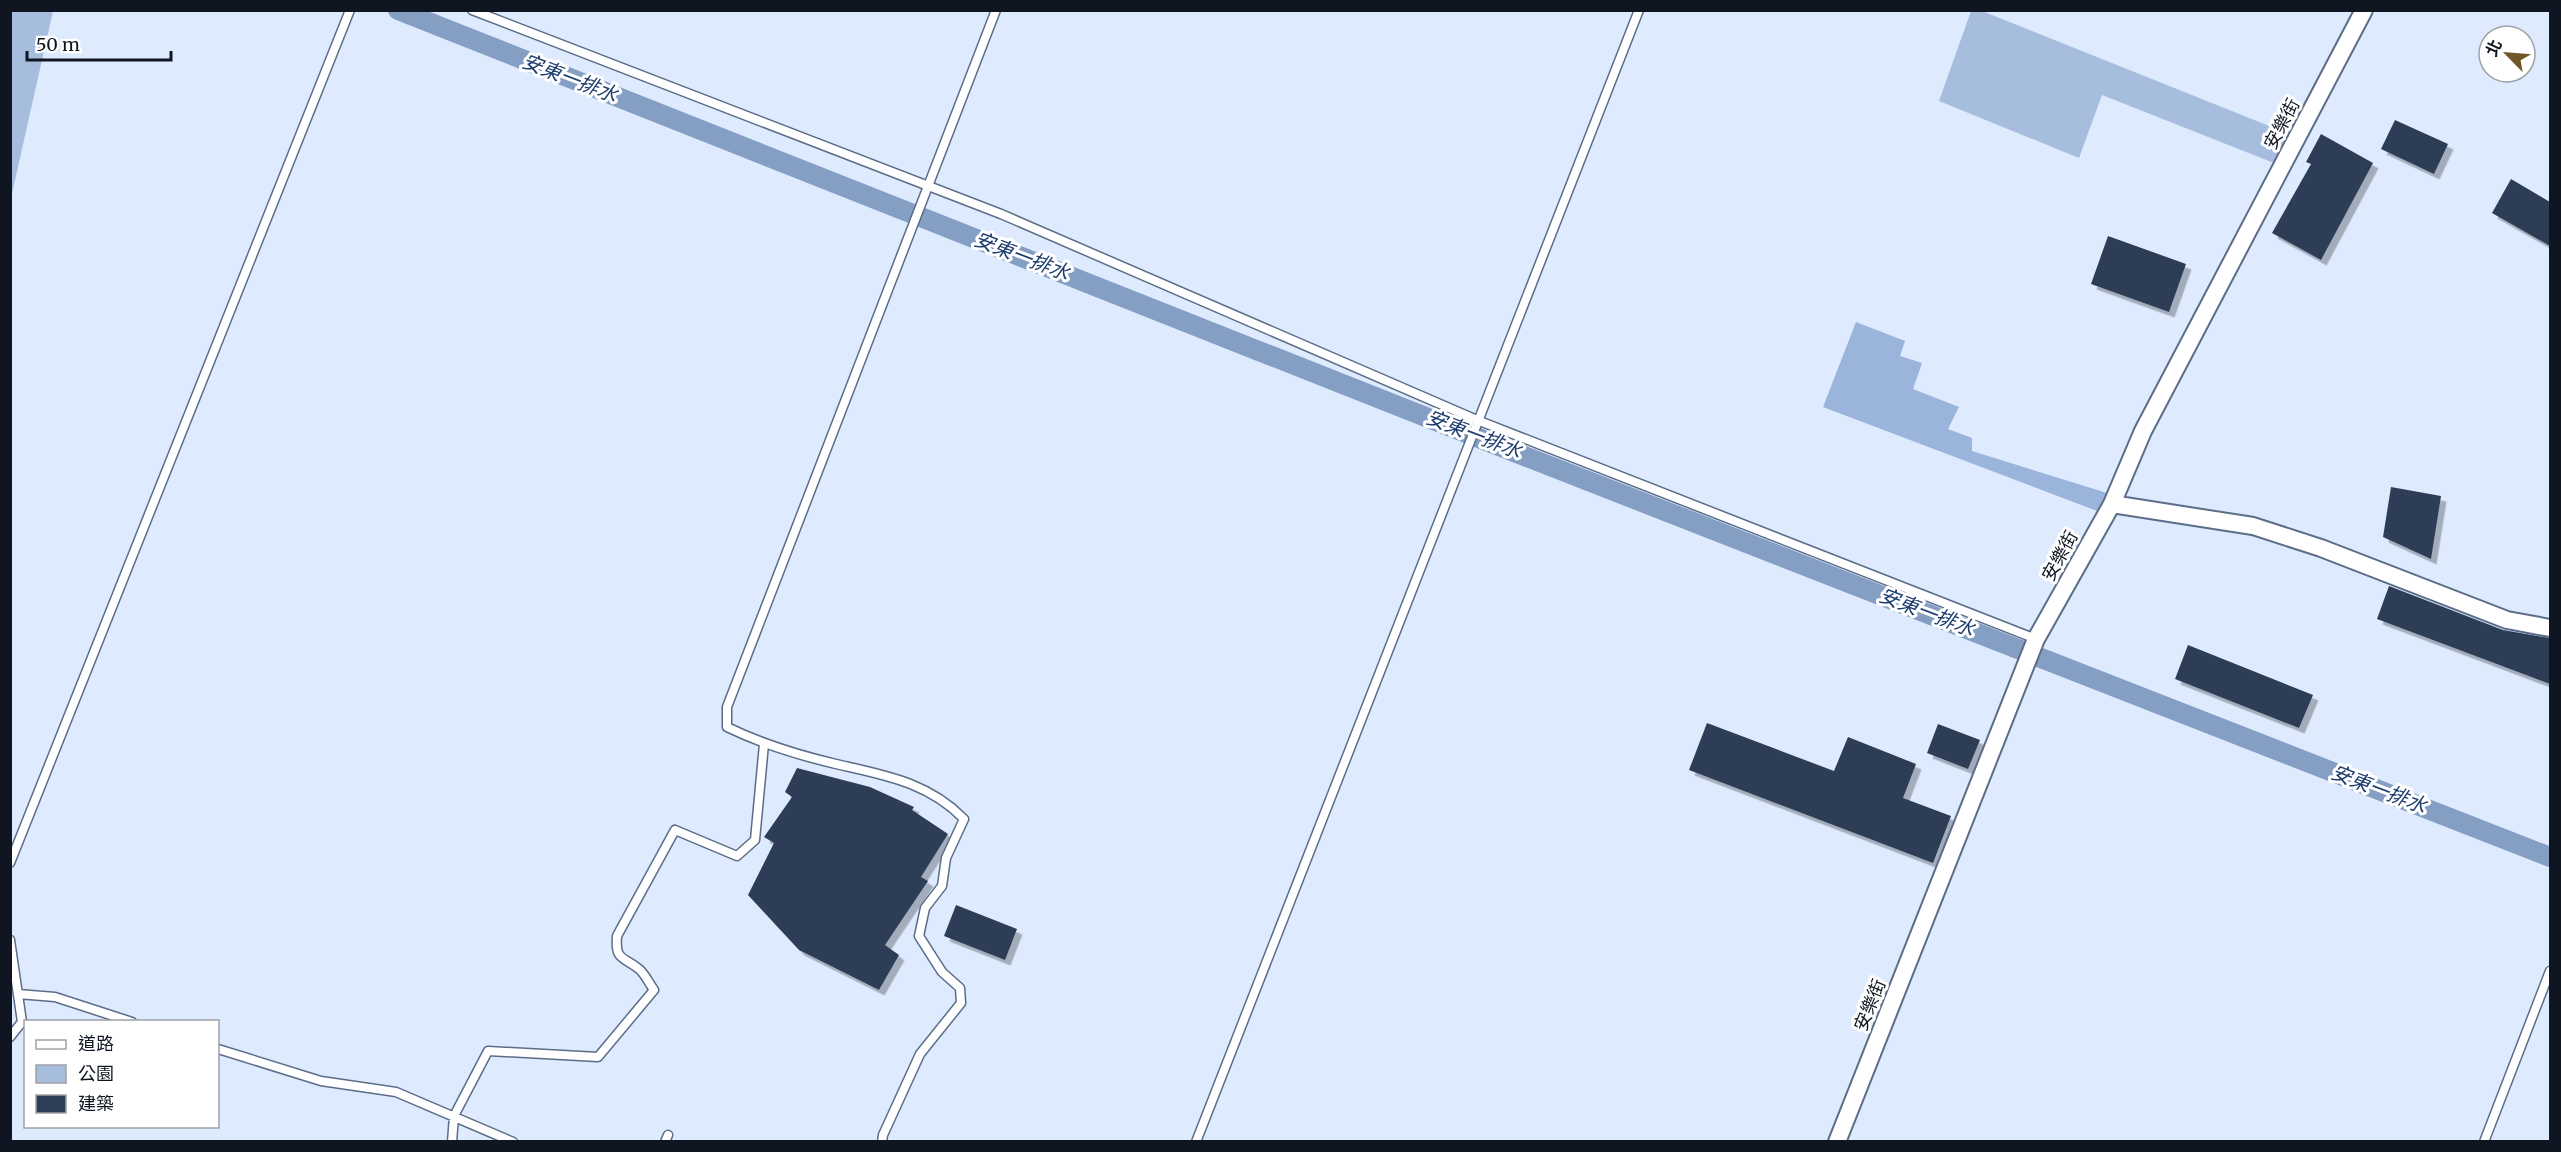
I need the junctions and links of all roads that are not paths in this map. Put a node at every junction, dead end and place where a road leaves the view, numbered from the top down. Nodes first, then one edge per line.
1 (350, 10) edge
2 (472, 10) edge
3 (996, 10) edge
4 (1639, 10) edge
5 (2364, 10) edge
6 (927, 186) junction
7 (1477, 420) junction
8 (2112, 504) junction
9 (2550, 628) edge
10 (2036, 639) junction
11 (764, 744) junction
12 (10, 863) edge
13 (10, 940) edge
14 (2550, 971) edge
15 (18, 994) junction
16 (126, 1020) edge
17 (10, 1037) edge
18 (219, 1048) edge
19 (454, 1116) junction
20 (452, 1142) edge
21 (513, 1142) edge
22 (882, 1142) edge
23 (1196, 1142) edge
24 (1837, 1142) edge
25 (2484, 1142) edge

1 - 12 lane
2 - 6 lane
3 - 6 lane
4 - 7 lane
5 - 8 street, 安樂街
6 - 7 lane
6 - 11 lane
7 - 10 lane
7 - 23 lane
8 - 9 street
8 - 10 street, 安樂街
10 - 24 street, 安樂街
11 - 19 lane
11 - 22 lane
13 - 15 lane
14 - 25 lane
15 - 16 lane
15 - 17 lane
18 - 19 lane
19 - 20 lane
19 - 21 lane

